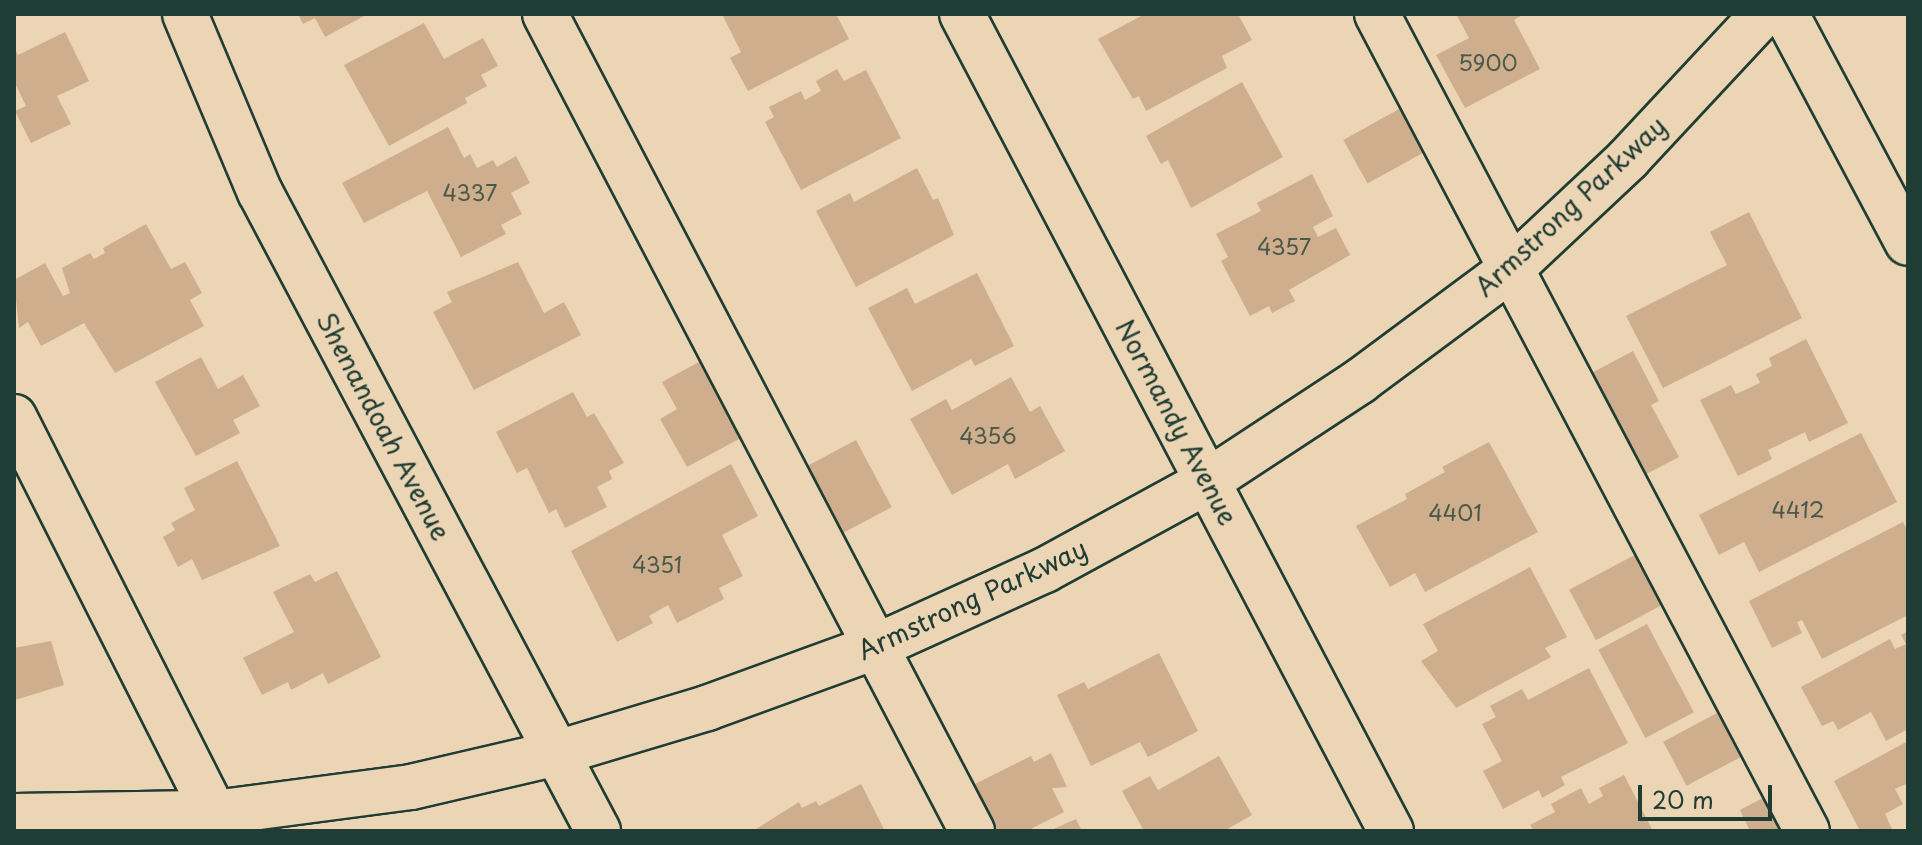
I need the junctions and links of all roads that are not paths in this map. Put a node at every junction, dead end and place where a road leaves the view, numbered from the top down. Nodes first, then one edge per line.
1 (185, 14) edge
2 (545, 14) edge
3 (962, 14) edge
4 (1377, 14) edge
5 (1763, 14) edge
6 (1786, 14) edge
7 (1908, 243) edge
8 (1511, 269) junction
9 (14, 417) edge
10 (1208, 481) junction
11 (875, 647) junction
12 (557, 753) junction
13 (14, 816) edge
14 (219, 822) edge
15 (598, 831) edge
16 (972, 831) edge
17 (1391, 831) edge
18 (1807, 831) edge

1 - 12 street, Shenandoah Avenue
2 - 11 street
3 - 10 street, Normandy Avenue
4 - 8 street
5 - 8 street, Armstrong Parkway
6 - 7 street
8 - 10 street, Armstrong Parkway
8 - 18 street
9 - 14 street
10 - 11 street, Armstrong Parkway
10 - 17 street, Normandy Avenue
11 - 12 street, Armstrong Parkway
11 - 16 street
12 - 14 street, Armstrong Parkway
12 - 15 street, Shenandoah Avenue
13 - 14 street, Armstrong Parkway

